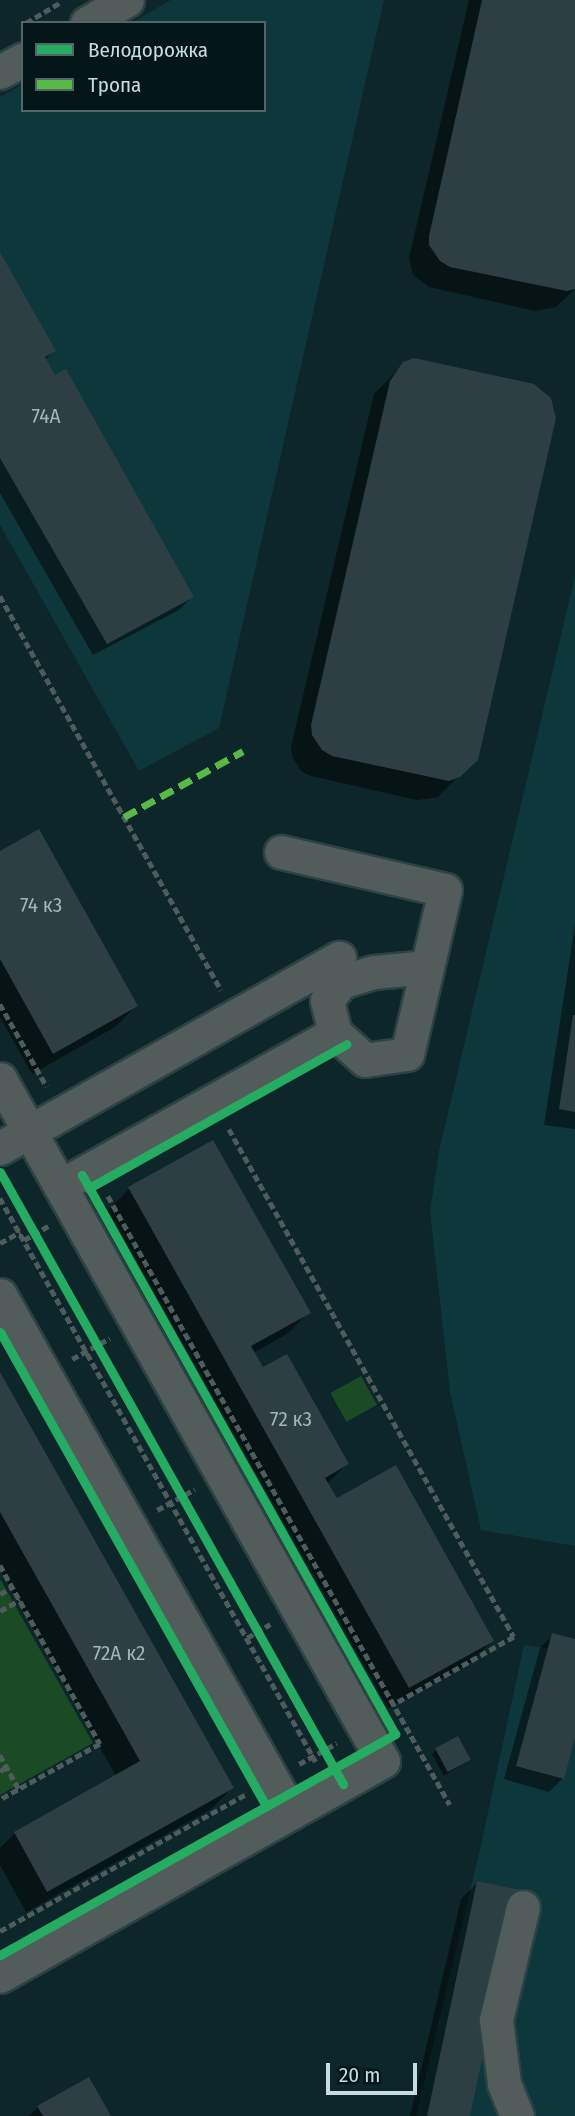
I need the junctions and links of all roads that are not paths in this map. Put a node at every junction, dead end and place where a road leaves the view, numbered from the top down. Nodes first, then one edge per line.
1 (127, 0) edge
2 (90, 21) edge
3 (21, 60) edge
4 (0, 72) edge
5 (281, 852) dead end
6 (339, 958) dead end
7 (427, 967) junction
8 (335, 1033) junction
9 (0, 1079) edge
10 (29, 1131) junction
11 (0, 1148) edge
12 (60, 1186) junction
13 (0, 1295) edge
14 (291, 1813) junction
15 (523, 1907) dead end
16 (0, 1976) edge
17 (517, 2116) edge

1 - 2 street
3 - 4 street
5 - 7 street
6 - 10 street
7 - 8 street
7 - 8 street
8 - 12 street
9 - 10 street
10 - 11 street
10 - 12 street
12 - 14 street
13 - 14 street
14 - 16 street
15 - 17 street

